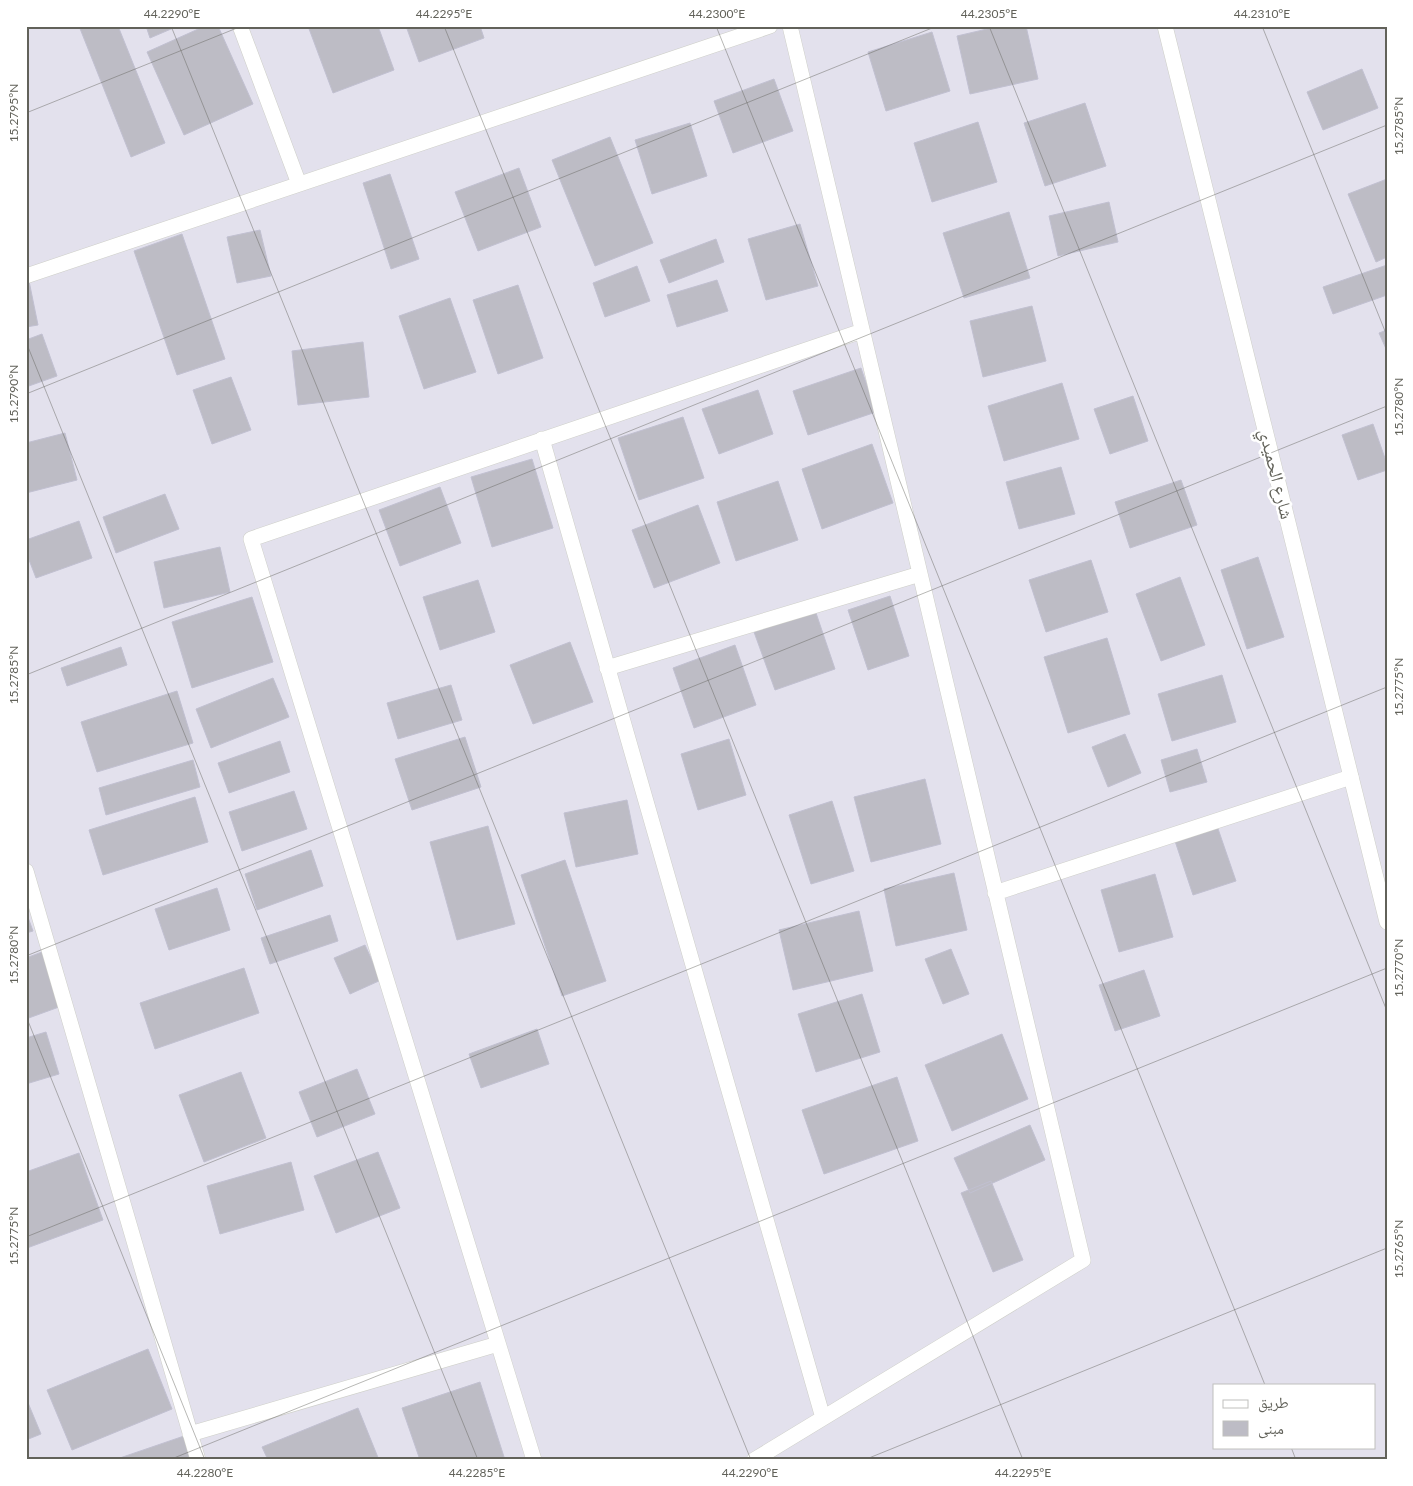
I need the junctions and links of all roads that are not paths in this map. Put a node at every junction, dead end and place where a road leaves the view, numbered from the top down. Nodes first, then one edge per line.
1 (240, 26) edge
2 (770, 26) edge
3 (790, 26) edge
4 (1165, 26) edge
5 (299, 184) junction
6 (26, 276) edge
7 (862, 331) junction
8 (542, 439) junction
9 (920, 574) junction
10 (607, 668) junction
11 (1351, 777) junction
12 (26, 871) edge
13 (995, 893) junction
14 (1387, 922) edge
15 (498, 1344) junction
16 (823, 1418) junction
17 (190, 1434) junction
18 (198, 1460) edge
19 (534, 1460) edge
20 (754, 1460) edge

1 - 5 street
2 - 5 street
3 - 7 street
4 - 11 street, شارع الحميدي
5 - 6 street
7 - 8 street
7 - 9 street
8 - 10 street
8 - 15 street
9 - 10 street
9 - 13 street
10 - 16 street
11 - 13 street
11 - 14 street, شارع الحميدي
12 - 17 street
13 - 16 street
15 - 17 street
15 - 19 street
16 - 20 street
17 - 18 street

